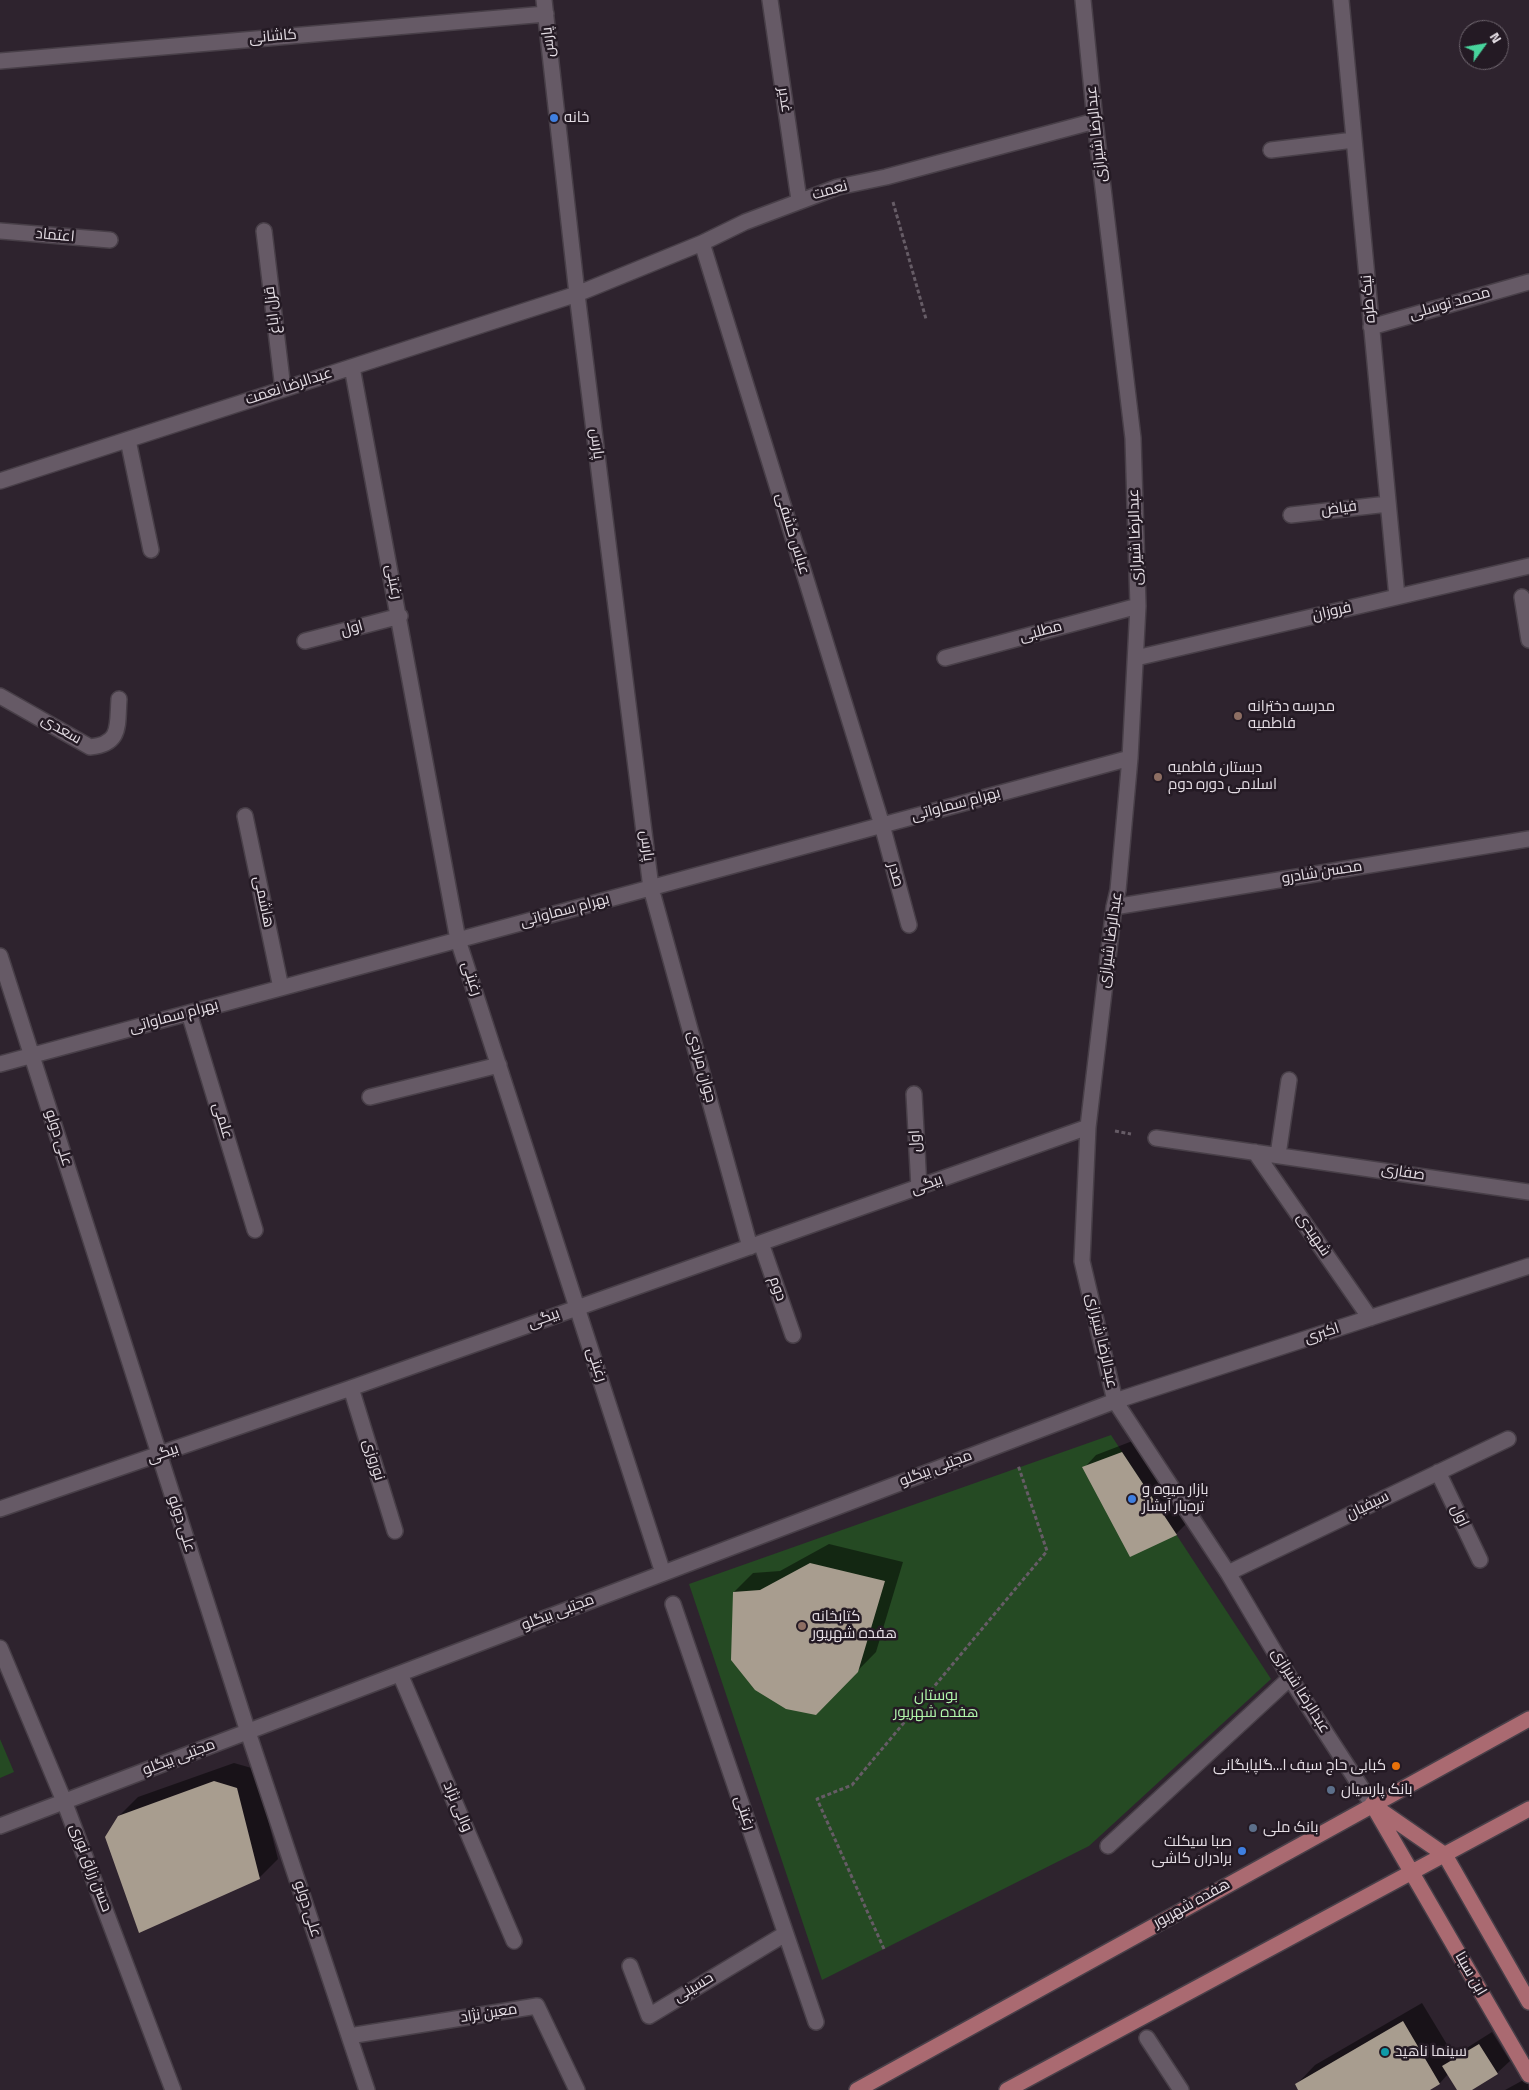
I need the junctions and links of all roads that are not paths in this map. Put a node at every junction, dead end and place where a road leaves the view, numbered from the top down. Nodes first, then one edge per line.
1 (770, 0) edge
2 (1083, 0) edge
3 (1341, 0) edge
4 (545, 7) edge
5 (0, 61) edge
6 (1095, 121) junction
7 (1354, 140) junction
8 (1271, 150) dead end
9 (799, 200) junction
10 (0, 231) edge
11 (264, 231) dead end
12 (110, 240) dead end
13 (702, 243) junction
14 (1529, 282) edge
15 (577, 294) junction
16 (1372, 326) junction
17 (352, 367) junction
18 (283, 389) junction
19 (128, 440) junction
20 (0, 481) edge
21 (1388, 504) junction
22 (1291, 515) dead end
23 (151, 550) dead end
24 (1529, 566) edge
25 (1397, 597) junction
26 (1522, 597) dead end
27 (1138, 606) junction
28 (400, 616) junction
29 (1529, 640) edge
30 (305, 641) dead end
31 (945, 658) dead end
32 (1136, 658) junction
33 (0, 696) edge
34 (119, 699) dead end
35 (1130, 758) junction
36 (245, 816) dead end
37 (882, 825) junction
38 (1529, 840) edge
39 (651, 888) junction
40 (1114, 907) junction
41 (909, 925) dead end
42 (458, 940) junction
43 (0, 956) edge
44 (281, 988) junction
45 (189, 1013) junction
46 (32, 1055) junction
47 (0, 1064) edge
48 (499, 1065) junction
49 (1289, 1080) dead end
50 (914, 1094) dead end
51 (370, 1097) dead end
52 (1088, 1128) junction
53 (1156, 1138) road end
54 (1256, 1152) junction
55 (1278, 1155) junction
56 (919, 1188) junction
57 (1529, 1192) edge
58 (255, 1230) dead end
59 (756, 1245) junction
60 (1529, 1266) edge
61 (577, 1308) junction
62 (1370, 1318) junction
63 (793, 1335) dead end
64 (351, 1388) junction
65 (1115, 1401) junction
66 (1508, 1439) dead end
67 (160, 1455) junction
68 (1438, 1472) junction
69 (0, 1509) edge
70 (395, 1531) dead end
71 (1480, 1560) dead end
72 (663, 1573) junction
73 (1228, 1573) junction
74 (673, 1604) dead end
75 (0, 1648) edge
76 (400, 1674) junction
77 (1290, 1678) junction
78 (1529, 1719) edge
79 (248, 1732) junction
80 (64, 1801) junction
81 (1372, 1804) junction
82 (1529, 1809) edge
83 (0, 1826) edge
84 (1108, 1846) dead end
85 (1444, 1855) junction
86 (1412, 1872) junction
87 (785, 1934) junction
88 (514, 1941) dead end
89 (630, 1966) dead end
90 (1529, 2002) edge
91 (816, 2022) dead end
92 (349, 2036) junction
93 (1147, 2038) dead end
94 (1529, 2075) edge
95 (173, 2090) edge
96 (367, 2090) edge
97 (577, 2090) edge
98 (857, 2090) edge
99 (1007, 2090) edge
100 (1181, 2090) edge

1 - 9 street, غدیر
2 - 6 street, عبدالرضا شیرازی
3 - 7 street, نیک طره
4 - 5 street, کاشانی
4 - 15 street, پارس
6 - 9 street, نعمت
6 - 27 street, عبدالرضا شیرازی
7 - 8 street
7 - 16 street, نیک طره
9 - 13 street, نعمت
10 - 12 street, اعتماد
11 - 18 street, قزل اباغ
13 - 15 street, نعمت
13 - 37 street, عباس کشفی
14 - 16 street, محمد توسلی
15 - 17 street, عبدالرضا نعمت
15 - 39 street, پارس
16 - 21 street, نیک طره
17 - 18 street, عبدالرضا نعمت
17 - 28 street, رغبتی
18 - 19 street, عبدالرضا نعمت
19 - 20 street, عبدالرضا نعمت
19 - 23 street
21 - 22 street, فیاض
21 - 25 street, نیک طره
24 - 25 street, فروزان
25 - 32 street, فروزان
26 - 29 street
27 - 31 street, مطلبی
27 - 32 street, عبدالرضا شیرازی
28 - 30 street, اول
28 - 42 street, رغبتی
32 - 35 street, عبدالرضا شیرازی
33 - 34 street, سعدی
35 - 37 street, بهرام سماواتی
35 - 40 street, عبدالرضا شیرازی
36 - 44 street, هاشمی
37 - 39 street, بهرام سماواتی
37 - 41 street, صدر
38 - 40 street, محسن شادرو
39 - 42 street, بهرام سماواتی
39 - 59 street, جوان مرادی
40 - 52 street, عبدالرضا شیرازی
42 - 44 street, بهرام سماواتی
42 - 48 street, رغبتی
43 - 46 street, علی دولو
44 - 45 street, بهرام سماواتی
45 - 46 street, بهرام سماواتی
45 - 58 street, علمی
46 - 47 street, بهرام سماواتی
46 - 67 street, علی دولو
48 - 51 street
48 - 61 street, رغبتی
49 - 55 street
50 - 56 street, اول
52 - 56 street, بیگی
52 - 65 street, عبدالرضا شیرازی
53 - 54 street, صفاری
54 - 55 street, صفاری
54 - 62 street, شهیدی
55 - 57 street, صفاری
56 - 59 street, بیگی
59 - 61 street, بیگی
59 - 63 street, دوم
60 - 62 street, اکبری
61 - 64 street, بیگی
61 - 72 street, رغبتی
62 - 65 street, اکبری
64 - 67 street, بیگی
64 - 70 street, نوروزی
65 - 72 street, مجتبی بیگلو
65 - 73 street, عبدالرضا شیرازی
66 - 68 street, سیفیان
67 - 69 street, بیگی
67 - 79 street, علی دولو
68 - 71 street, اول
68 - 73 street, سیفیان
72 - 76 street, مجتبی بیگلو
73 - 77 street, عبدالرضا شیرازی
74 - 87 street, رغبتی
75 - 80 street, حسن رزاق نوری
76 - 79 street, مجتبی بیگلو
76 - 88 street, والی نژاد
77 - 81 street, عبدالرضا شیرازی
77 - 84 street
78 - 81 main road, هفده شهریور
79 - 80 street, مجتبی بیگلو
79 - 92 street, علی دولو
80 - 83 street, مجتبی بیگلو
80 - 95 street, حسن رزاق نوری
81 - 85 main road
81 - 86 main road, ابن سینا
81 - 98 main road, هفده شهریور
82 - 85 main road
85 - 86 main road
85 - 90 main road
86 - 94 main road, ابن سینا
86 - 99 main road
87 - 89 street, حسینی
87 - 91 street, رغبتی
92 - 96 street, علی دولو
92 - 97 street, معین نژاد
93 - 100 street

